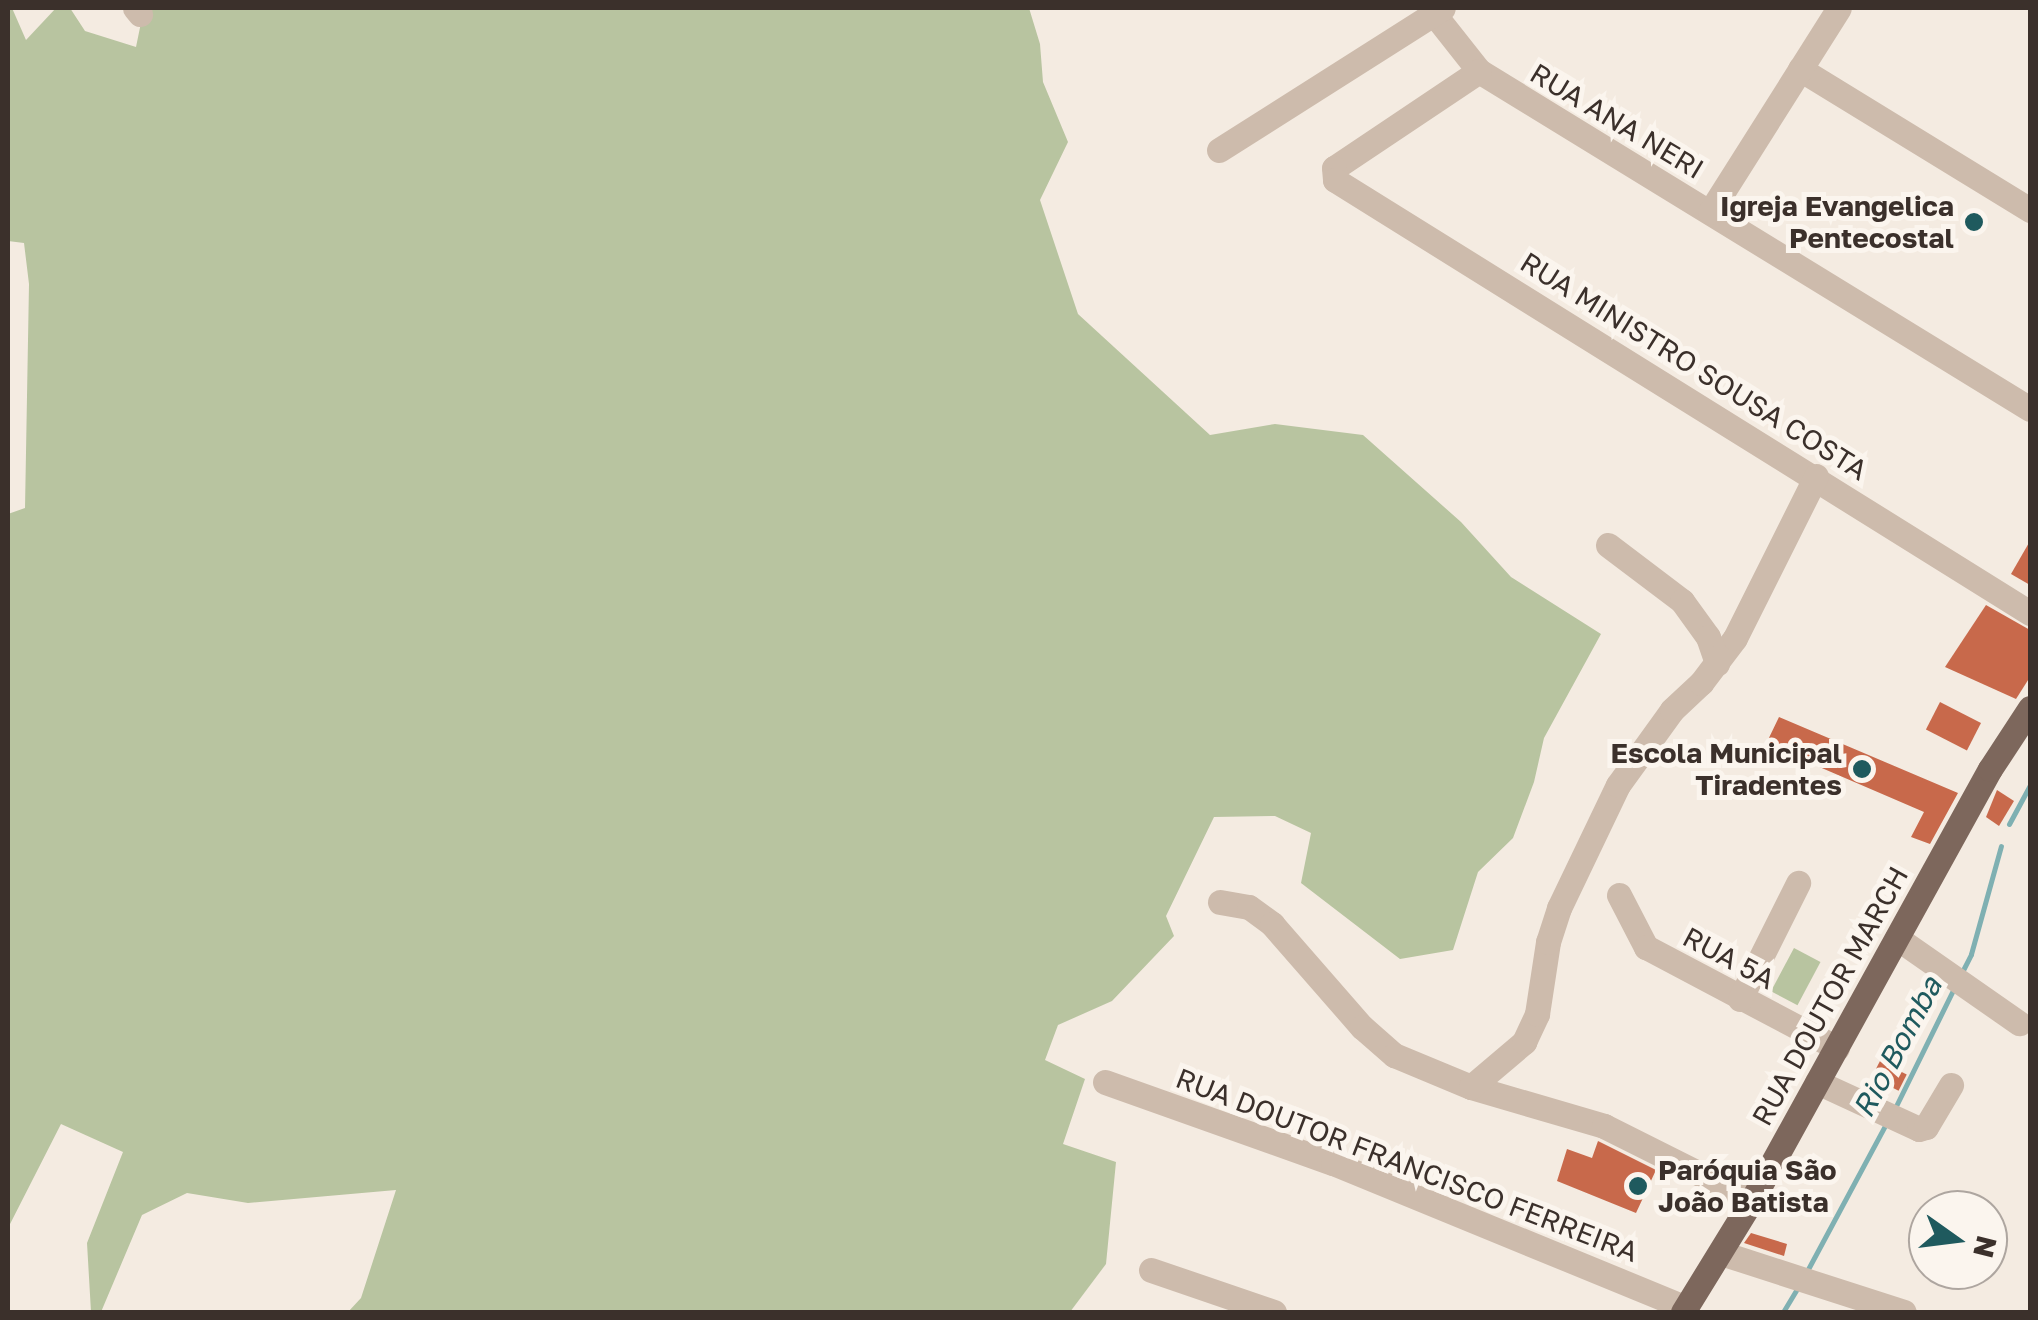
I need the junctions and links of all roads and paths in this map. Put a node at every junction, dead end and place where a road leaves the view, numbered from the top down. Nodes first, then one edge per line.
1 (1839, 8) edge
2 (1438, 11) edge
3 (1800, 69) junction
4 (1479, 72) junction
5 (1218, 150) dead end
6 (2030, 210) edge
7 (1710, 212) junction
8 (2030, 409) edge
9 (1816, 476) junction
10 (1608, 545) dead end
11 (2030, 613) edge
12 (1716, 664) junction
13 (2030, 708) edge
14 (1798, 883) dead end
15 (1619, 895) dead end
16 (1220, 902) dead end
17 (1897, 938) junction
18 (1740, 999) junction
19 (2018, 1024) dead end
20 (1836, 1048) junction
21 (1105, 1082) dead end
22 (1818, 1082) junction
23 (1951, 1086) dead end
24 (1471, 1087) junction
25 (1752, 1200) junction
26 (1722, 1253) junction
27 (1151, 1270) dead end
28 (1685, 1310) edge
29 (1274, 1312) edge
30 (1904, 1312) edge

1 - 3 street
2 - 4 street, RUA ANA NERI
2 - 5 street
3 - 6 street
3 - 7 street
4 - 7 street, RUA ANA NERI
4 - 9 street, RUA MINISTRO SOUSA COSTA
7 - 8 street, RUA ANA NERI
9 - 11 street, RUA MINISTRO SOUSA COSTA
9 - 12 street
10 - 12 street
12 - 24 street
13 - 17 main road, RUA DOUTOR MARCH
14 - 18 street
15 - 18 street, RUA 5A
16 - 24 street
17 - 19 street
17 - 20 main road, RUA DOUTOR MARCH
18 - 20 street, RUA 5A
20 - 22 main road, RUA DOUTOR MARCH
21 - 28 street, RUA DOUTOR FRANCISCO FERREIRA
22 - 23 street
22 - 25 main road, RUA DOUTOR MARCH
24 - 25 street
25 - 26 main road, RUA DOUTOR MARCH
26 - 28 main road, RUA DOUTOR MARCH
26 - 30 street
27 - 29 street

